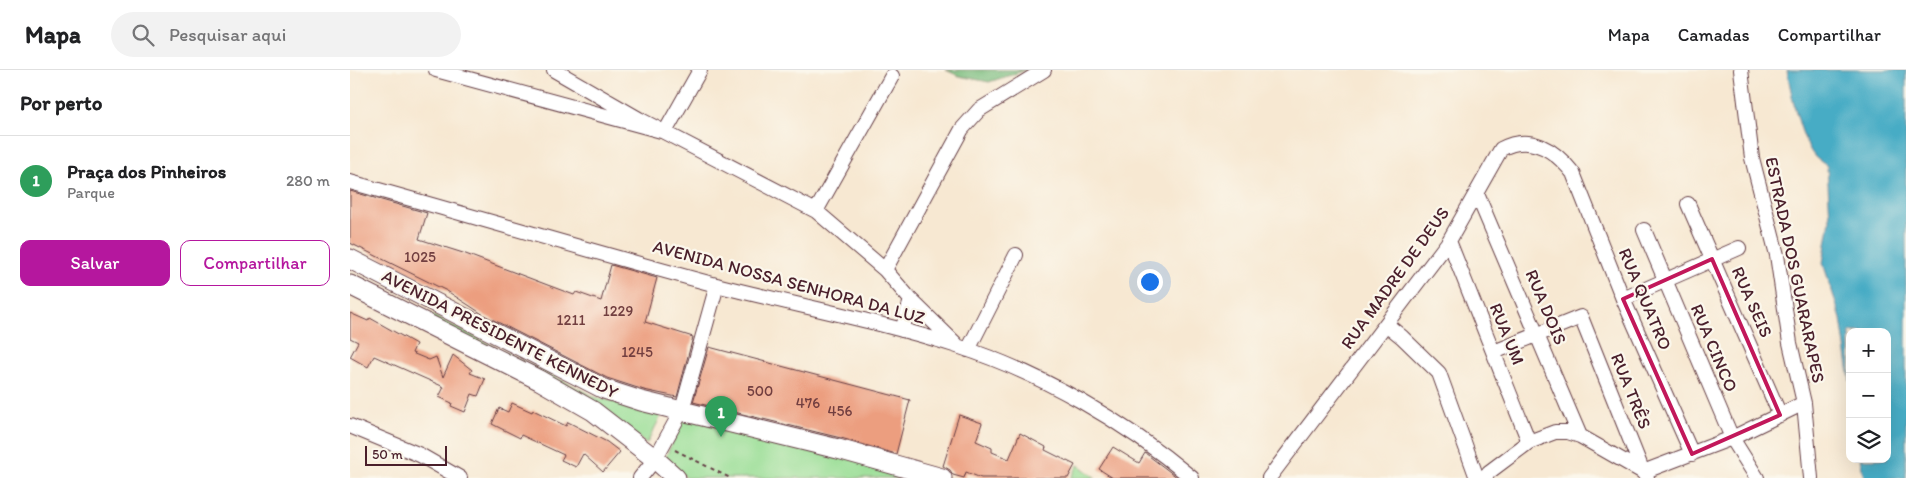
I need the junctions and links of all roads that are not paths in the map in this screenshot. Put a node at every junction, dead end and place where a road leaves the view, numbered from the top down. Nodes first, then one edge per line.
1 (436, 70) edge
2 (554, 70) edge
3 (700, 70) edge
4 (1044, 70) edge
5 (1741, 70) edge
6 (892, 76) dead end
7 (665, 132) junction
8 (1564, 160) joint
9 (350, 182) edge
10 (1477, 194) junction
11 (1688, 204) dead end
12 (816, 211) junction
13 (1644, 230) dead end
14 (1449, 240) junction
15 (1739, 248) dead end
16 (1016, 255) dead end
17 (350, 259) edge
18 (1712, 259) junction
19 (885, 270) junction
20 (1665, 280) junction
21 (350, 285) edge
22 (717, 285) junction
23 (1623, 298) junction
24 (911, 300) junction
25 (1386, 324) junction
26 (902, 330) junction
27 (1537, 335) junction
28 (963, 349) junction
29 (1494, 352) junction
30 (1804, 403) junction
31 (682, 410) junction
32 (1780, 415) junction
33 (350, 426) edge
34 (1580, 436) junction
35 (1732, 438) junction
36 (1529, 442) junction
37 (660, 452) junction
38 (1692, 454) junction
39 (1643, 476) edge
40 (460, 478) edge
41 (640, 478) edge
42 (676, 478) edge
43 (942, 478) edge
44 (1192, 478) edge
45 (1269, 478) edge
46 (1476, 478) edge
47 (1484, 478) edge
48 (1756, 478) edge
49 (1811, 478) edge

1 - 7 street
2 - 7 street
3 - 7 street
4 - 19 street
5 - 30 street, ESTRADA DOS GUARARAPES
6 - 12 street
7 - 12 street
8 - 10 street, RUA MADRE DE DEUS
8 - 23 street, RUA QUATRO
9 - 22 street, AVENIDA NOSSA SENHORA DA LUZ
10 - 14 street, RUA MADRE DE DEUS
10 - 27 street, RUA DOIS
11 - 18 street, RUA SEIS
12 - 19 street
13 - 20 street, RUA CINCO
14 - 25 street, RUA MADRE DE DEUS
14 - 29 street, RUA UM
15 - 18 street
16 - 28 street
17 - 31 main road, AVENIDA PRESIDENTE KENNEDY
18 - 20 street
18 - 32 street, RUA SEIS
19 - 24 street
20 - 23 street
20 - 35 street, RUA CINCO
21 - 37 main road, AVENIDA PRESIDENTE KENNEDY
22 - 26 street, AVENIDA NOSSA SENHORA DA LUZ
22 - 31 street
23 - 38 street, RUA QUATRO
24 - 26 street
24 - 28 street
25 - 45 street, RUA MADRE DE DEUS
25 - 46 street
26 - 28 street, AVENIDA NOSSA SENHORA DA LUZ
27 - 29 street
27 - 34 street, RUA DOIS
27 - 39 street, RUA TRÊS
28 - 44 street, AVENIDA NOSSA SENHORA DA LUZ
29 - 36 street, RUA UM
30 - 32 street
30 - 49 street, ESTRADA DOS GUARARAPES
31 - 37 street
31 - 43 main road, AVENIDA PRESIDENTE KENNEDY
32 - 35 street
33 - 40 street
34 - 36 street
34 - 39 street
35 - 38 street
35 - 48 street, RUA CINCO
36 - 47 street
37 - 41 street
37 - 42 main road, AVENIDA PRESIDENTE KENNEDY
38 - 39 street

